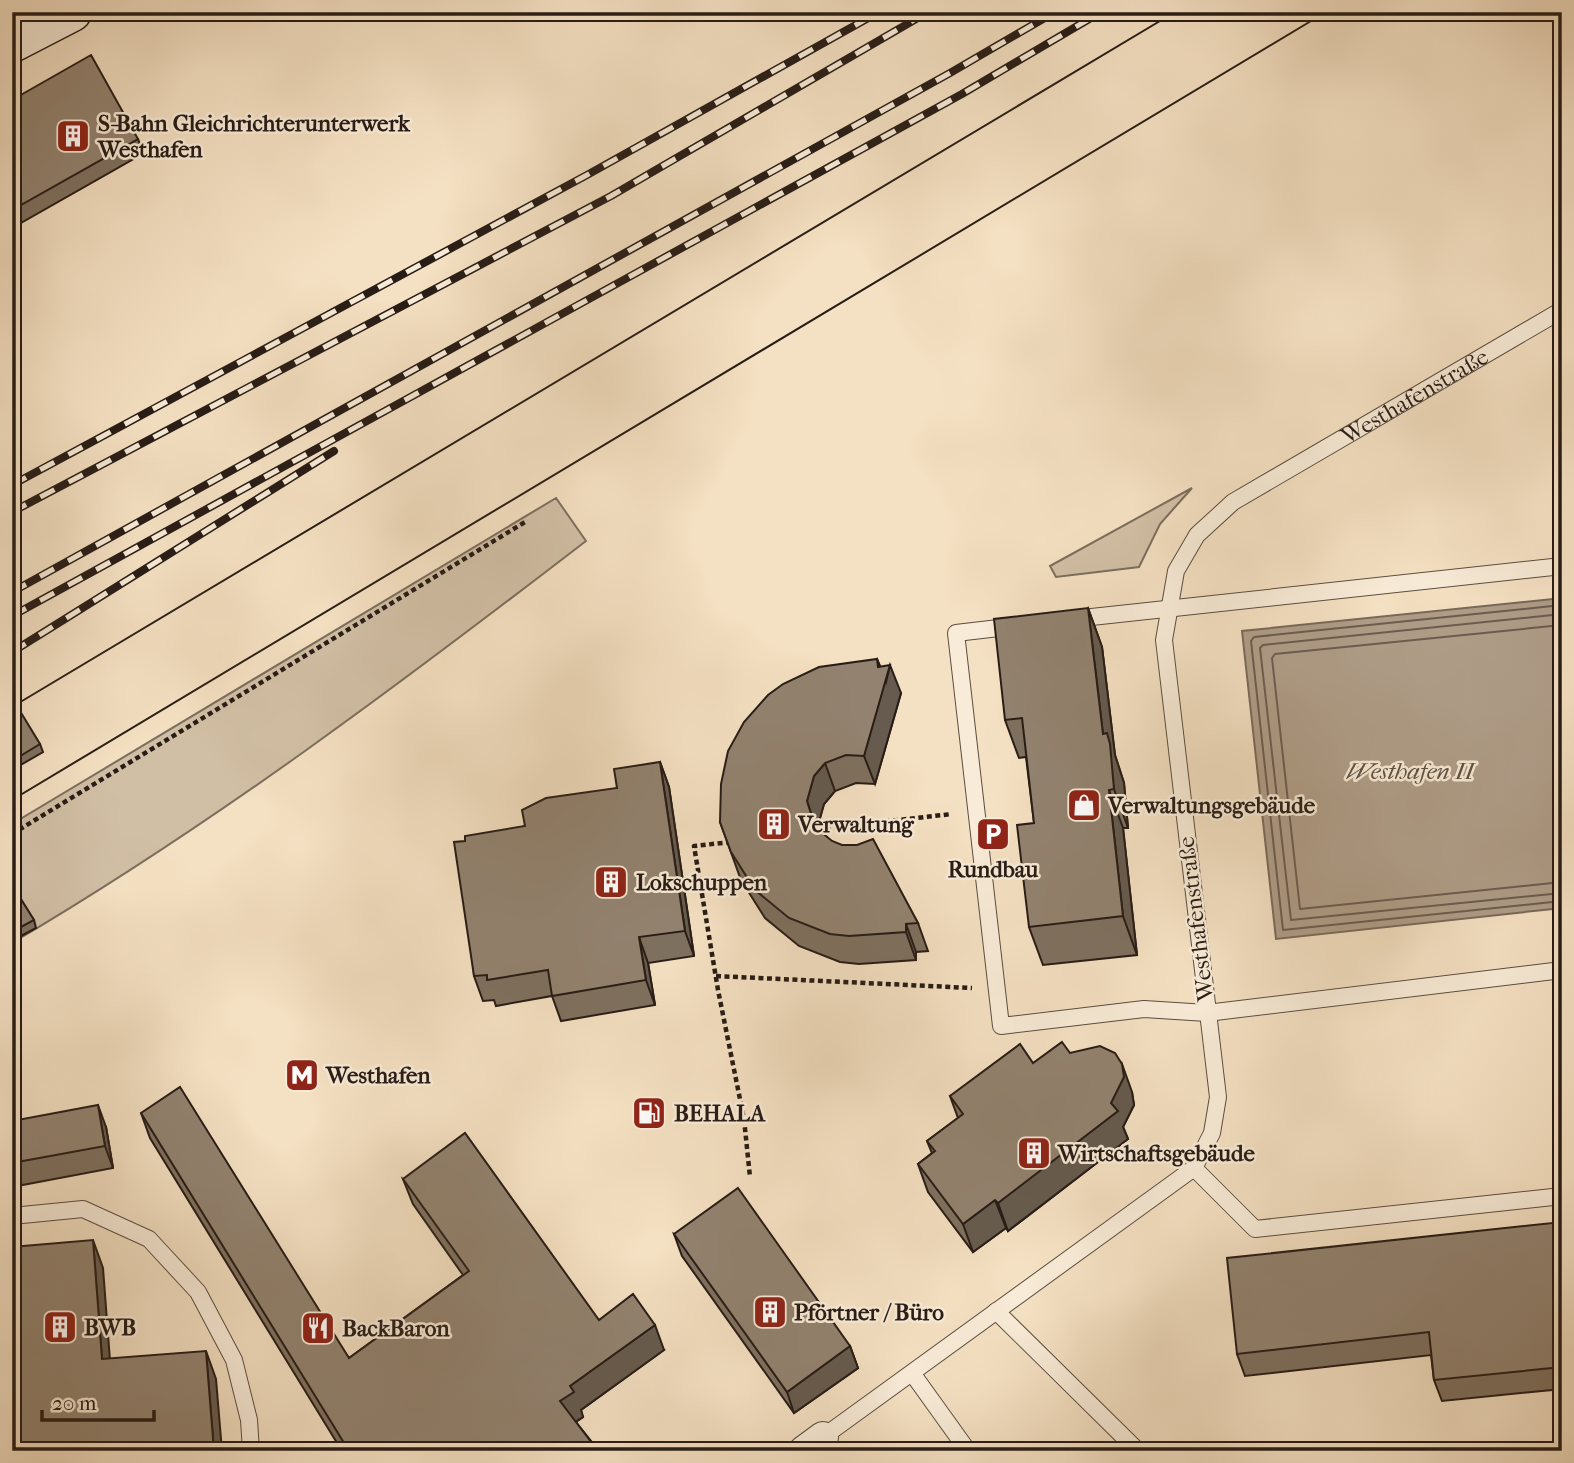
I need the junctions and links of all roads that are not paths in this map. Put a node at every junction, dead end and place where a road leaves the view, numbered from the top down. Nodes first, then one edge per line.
1 (72, 12) edge
2 (12, 43) edge
3 (1562, 310) edge
4 (1562, 566) edge
5 (1168, 608) junction
6 (1060, 621) edge
7 (1034, 624) edge
8 (1562, 970) edge
9 (1207, 1013) junction
10 (1194, 1168) junction
11 (1562, 1196) edge
12 (12, 1216) edge
13 (996, 1311) junction
14 (912, 1373) junction
15 (814, 1444) edge
16 (965, 1449) edge
17 (251, 1451) edge
18 (1138, 1451) edge

1 - 2 main road
3 - 5 lane, Westhafenstraße
4 - 5 lane
5 - 6 lane
5 - 9 lane, Westhafenstraße
7 - 9 lane
8 - 9 lane
9 - 10 lane, Westhafenstraße
10 - 11 lane
10 - 13 lane, Westhafenstraße
12 - 17 lane
13 - 14 lane, Westhafenstraße
13 - 18 lane
14 - 15 lane, Westhafenstraße
14 - 16 lane

